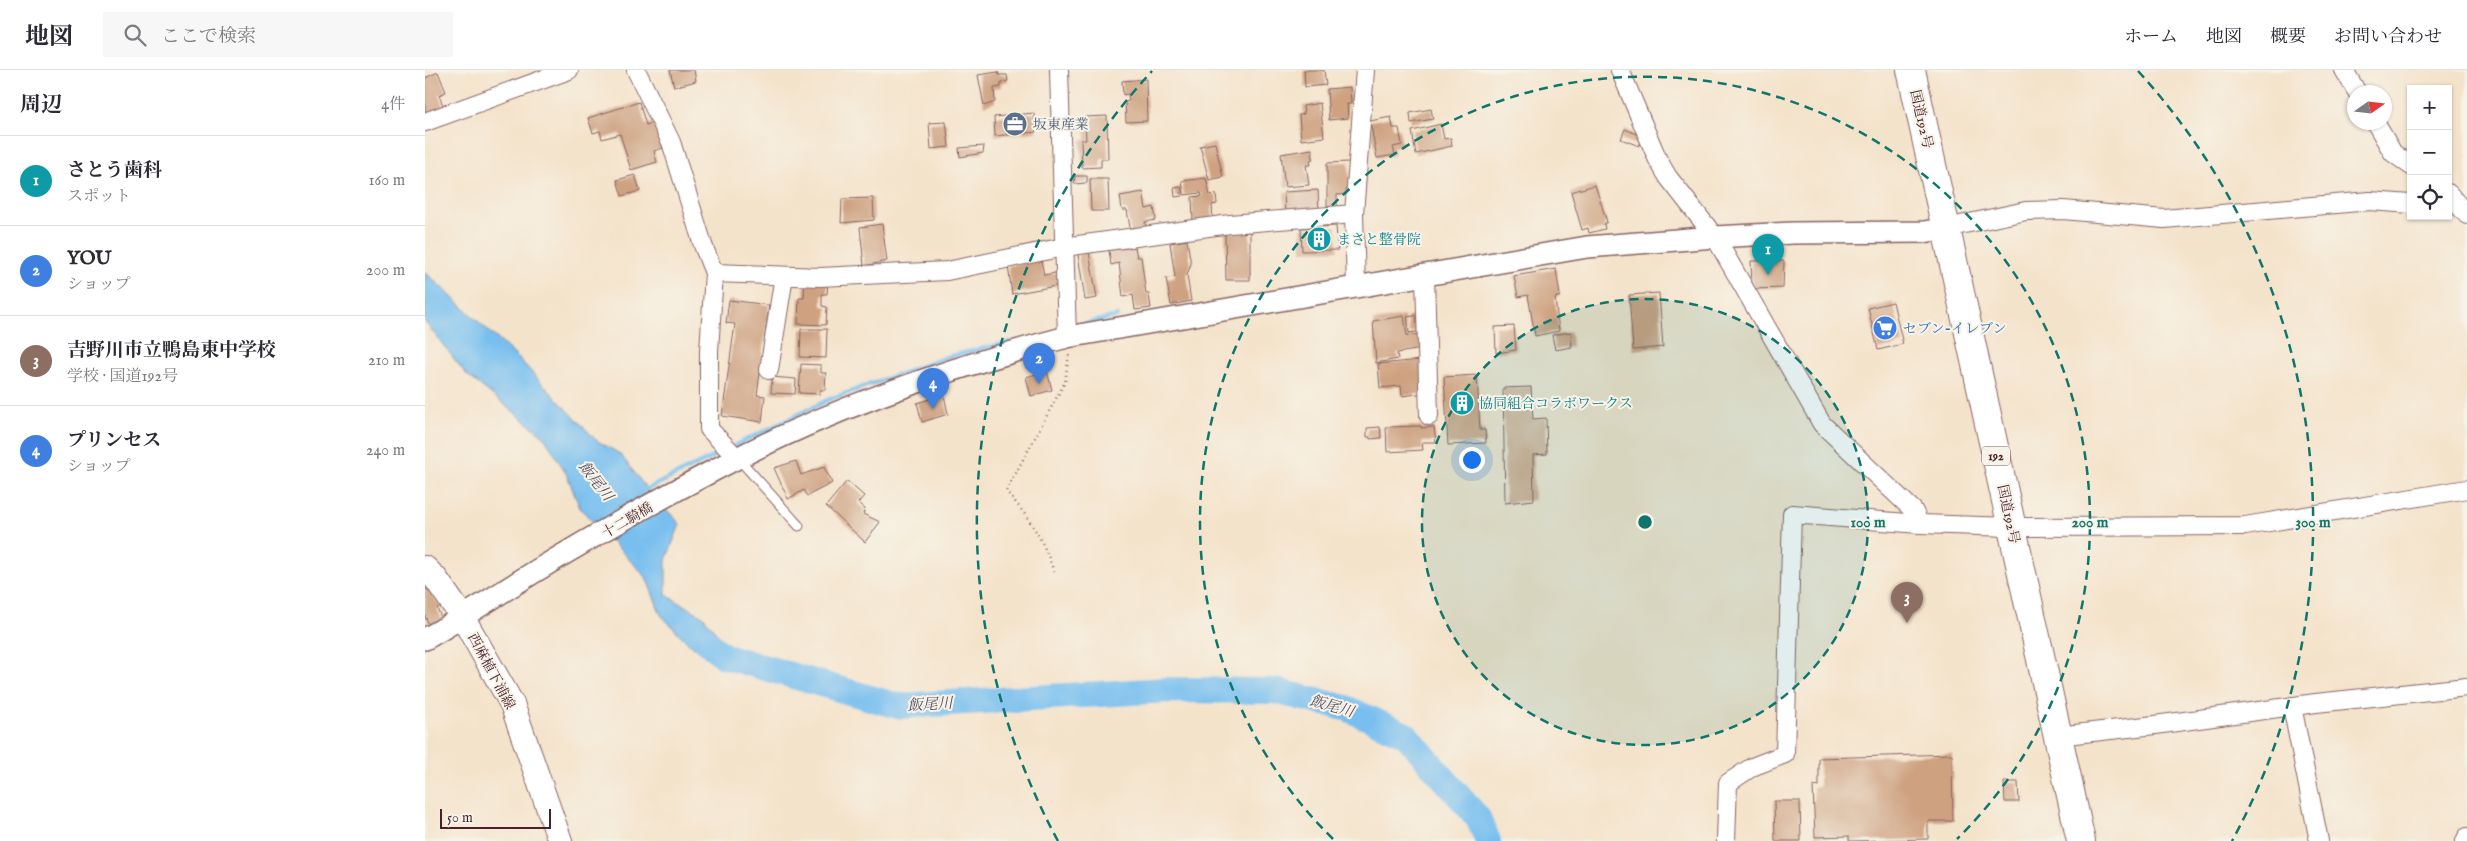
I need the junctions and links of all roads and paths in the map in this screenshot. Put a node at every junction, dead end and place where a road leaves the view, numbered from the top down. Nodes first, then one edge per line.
1 (569, 70) edge
2 (636, 70) edge
3 (1059, 70) edge
4 (1365, 70) edge
5 (1621, 70) edge
6 (1911, 70) edge
7 (2344, 70) edge
8 (2353, 85) edge
9 (425, 122) edge
10 (2380, 130) edge
11 (2407, 163) edge
12 (2452, 198) edge
13 (2407, 204) edge
14 (2452, 213) edge
15 (1354, 214) junction
16 (2467, 216) edge
17 (1946, 228) junction
18 (1715, 237) junction
19 (1064, 248) junction
20 (714, 273) junction
21 (784, 276) junction
22 (1425, 277) junction
23 (1357, 288) junction
24 (1066, 331) junction
25 (769, 370) dead end
26 (1429, 416) dead end
27 (728, 455) junction
28 (2467, 489) edge
29 (1920, 524) junction
30 (799, 526) dead end
31 (2011, 527) junction
32 (425, 568) edge
33 (1054, 572) dead end
34 (463, 618) junction
35 (425, 639) edge
36 (2467, 687) edge
37 (2292, 706) junction
38 (2057, 736) junction
39 (2467, 837) edge
40 (560, 841) edge
41 (1726, 841) edge
42 (2081, 841) edge
43 (2319, 841) edge
44 (2465, 841) edge

1 - 9 street
2 - 20 street
3 - 19 street
4 - 15 street
5 - 18 street
6 - 17 highway, 国道192号 / 192
7 - 8 street
10 - 11 street
12 - 16 street
13 - 17 street
14 - 16 street
15 - 19 street
15 - 23 street
17 - 18 street, 十二騎橋
17 - 31 highway, 国道192号 / 192
18 - 22 street, 十二騎橋
18 - 29 street
19 - 21 street
19 - 24 street
20 - 21 street
20 - 27 street
21 - 25 street
22 - 23 street, 十二騎橋
22 - 26 street
23 - 24 street, 十二騎橋
24 - 27 street, 十二騎橋
24 - 33 path
27 - 30 lane
27 - 34 street, 十二騎橋
28 - 31 street
29 - 31 street
29 - 41 street
31 - 38 highway, 国道192号 / 192
32 - 34 main road, 西麻植下浦線
34 - 35 street, 十二騎橋
34 - 40 main road, 西麻植下浦線
36 - 37 street
37 - 38 street
37 - 43 street
38 - 42 highway, 国道192号 / 192
39 - 44 street

